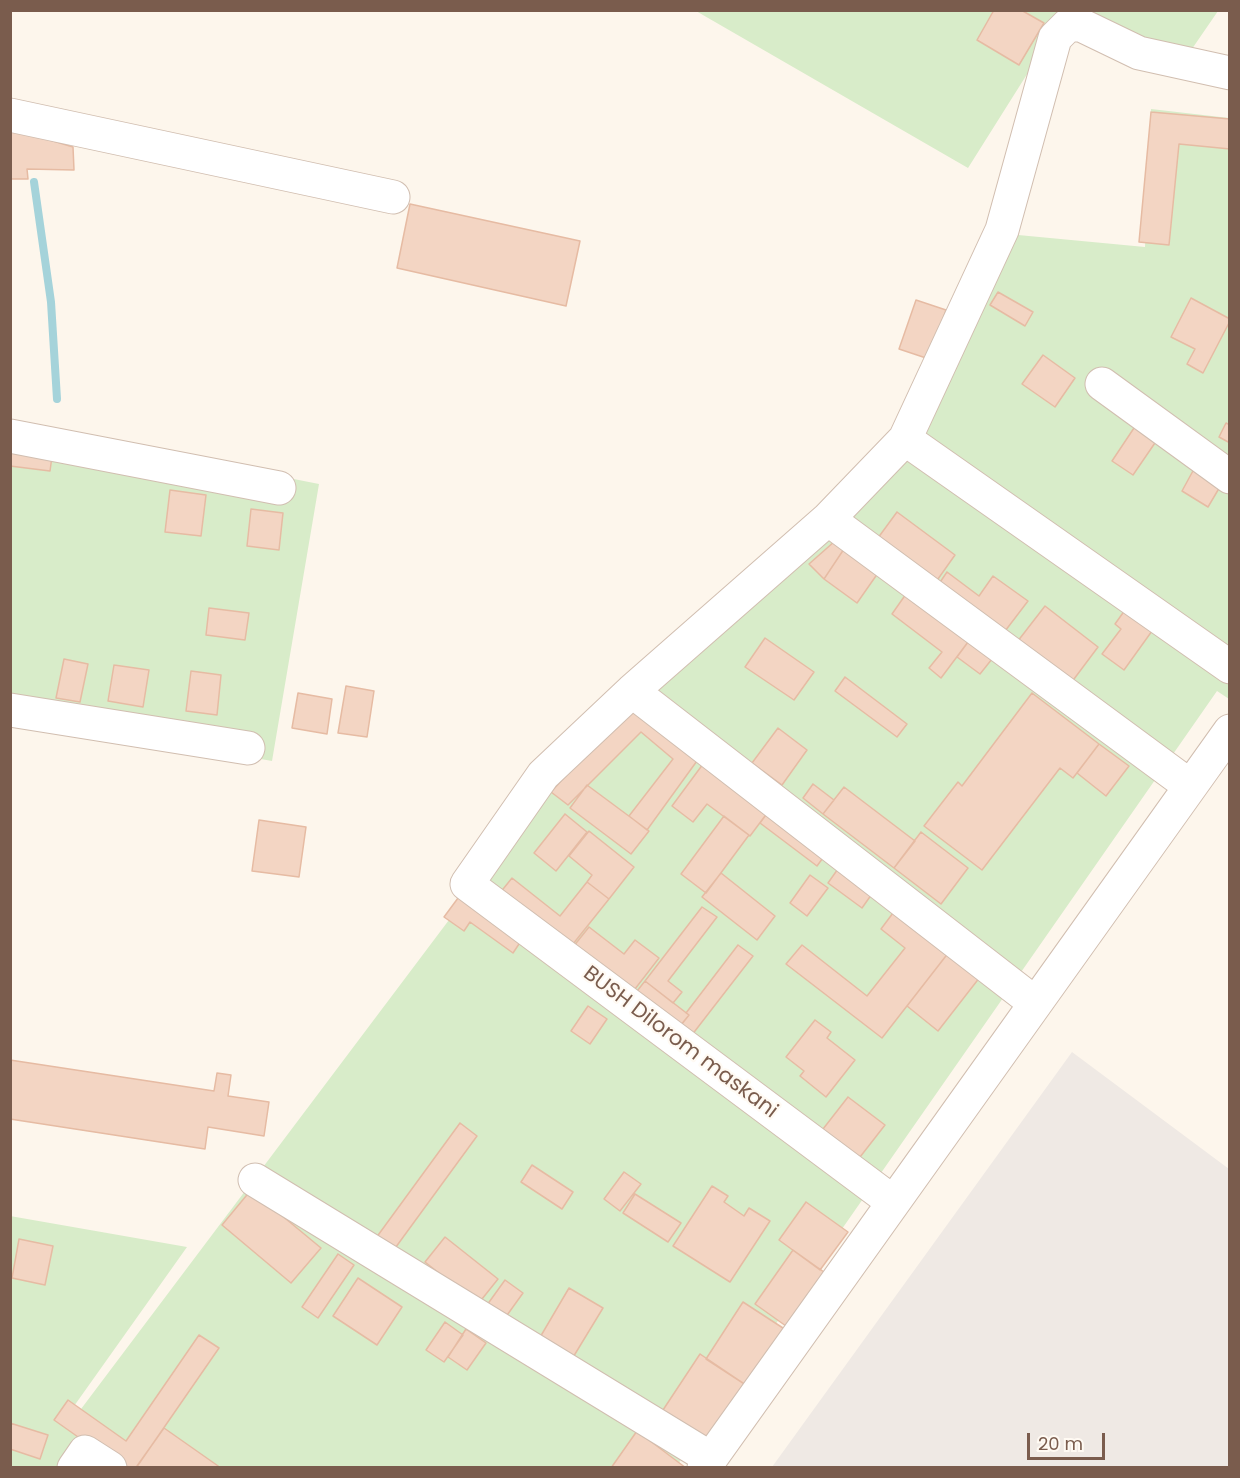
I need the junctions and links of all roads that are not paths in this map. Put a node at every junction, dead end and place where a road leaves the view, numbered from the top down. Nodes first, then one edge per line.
1 (1230, 73) edge
2 (10, 115) edge
3 (393, 197) dead end
4 (1102, 384) dead end
5 (10, 436) edge
6 (904, 438) junction
7 (1230, 477) edge
8 (279, 488) dead end
9 (828, 519) junction
10 (1230, 667) edge
11 (632, 691) junction
12 (10, 710) edge
13 (1230, 731) edge
14 (248, 748) dead end
15 (1190, 786) junction
16 (1035, 1003) junction
17 (255, 1180) dead end
18 (893, 1202) junction
19 (707, 1463) edge
20 (74, 1467) edge
21 (110, 1467) edge

1 - 6 street
2 - 3 street
4 - 7 street
5 - 8 street
6 - 9 street
6 - 10 street
9 - 11 street
9 - 15 street
11 - 16 street
11 - 18 street, BUSH Dilorom maskani
12 - 14 street
13 - 15 street
15 - 16 street
16 - 18 street
17 - 19 street
18 - 19 street
20 - 21 street

